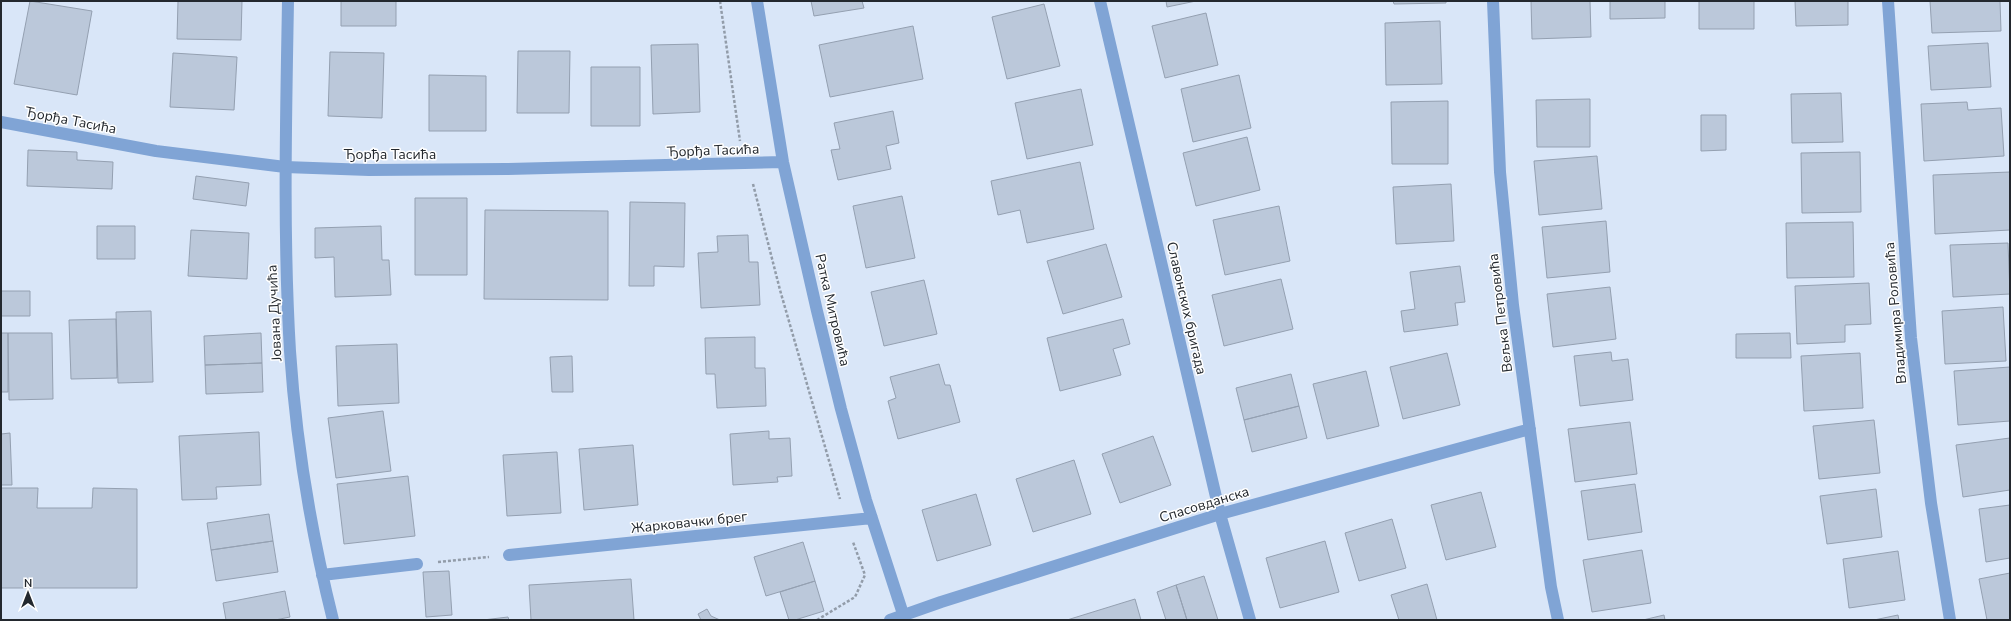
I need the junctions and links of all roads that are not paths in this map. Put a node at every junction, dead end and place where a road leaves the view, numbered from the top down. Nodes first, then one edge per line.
1 (288, 1) edge
2 (757, 1) edge
3 (1100, 1) edge
4 (1493, 1) edge
5 (1888, 1) edge
6 (1, 122) edge
7 (783, 162) junction
8 (285, 167) junction
9 (1530, 429) junction
10 (1220, 514) junction
11 (872, 518) junction
12 (509, 555) road end
13 (417, 564) road end
14 (322, 575) junction
15 (904, 617) edge
16 (333, 620) edge
17 (890, 620) edge
18 (1250, 620) edge
19 (1558, 620) edge
20 (1950, 620) edge

1 - 8 street, Јована Дучића
2 - 7 street, Ратка Митровића
3 - 10 street, Славонских бригада
4 - 9 street, Вељка Петровића
5 - 20 street, Владимира Роловића
6 - 8 street, Ђорђа Тасића
7 - 8 street, Ђорђа Тасића
7 - 11 street, Ратка Митровића
8 - 14 street, Јована Дучића
9 - 10 street, Спасовданска
9 - 19 street, Вељка Петровића
10 - 15 street, Спасовданска
10 - 18 street, Славонских бригада
11 - 12 street, Жарковачки брег
11 - 15 street, Ратка Митровића
13 - 14 street
14 - 16 street, Јована Дучића
15 - 17 street, Спасовданска

